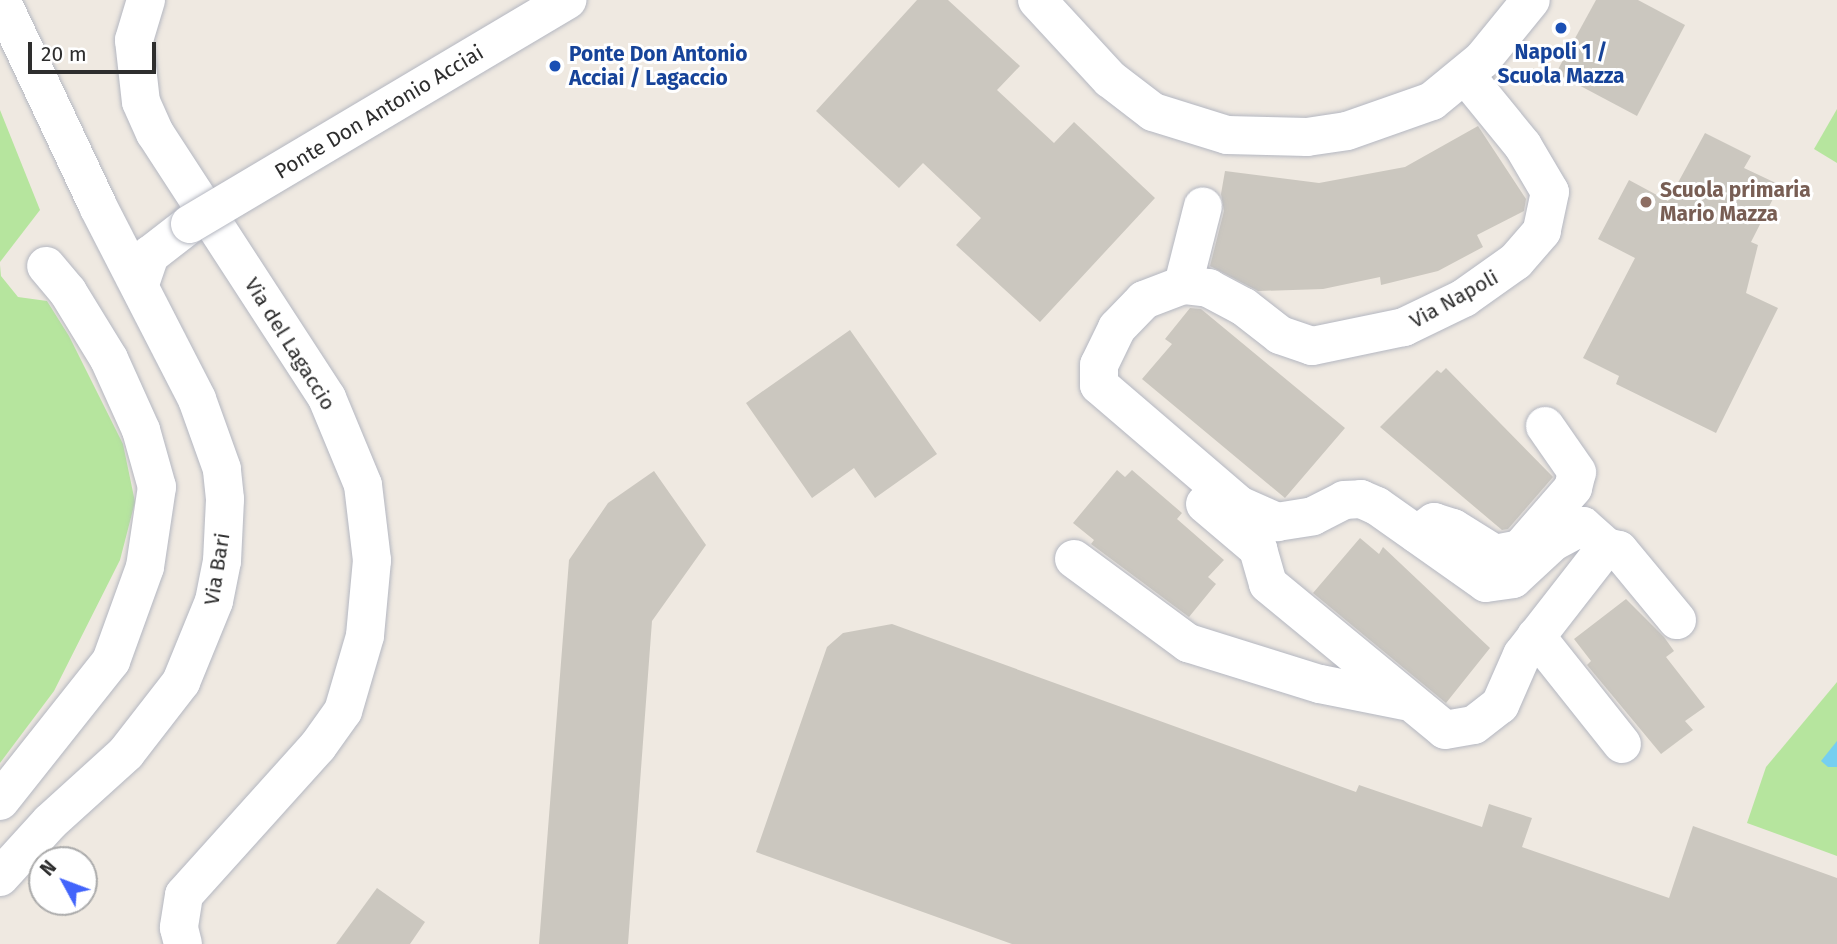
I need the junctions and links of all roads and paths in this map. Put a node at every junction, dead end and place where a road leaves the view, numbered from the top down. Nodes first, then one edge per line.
1 (1, 0) edge
2 (146, 0) edge
3 (568, 0) edge
4 (1037, 0) edge
5 (1531, 0) edge
6 (1466, 76) junction
7 (1203, 206) dead end
8 (46, 266) dead end
9 (140, 284) junction
10 (1183, 285) junction
11 (1103, 417) dead end
12 (1545, 426) dead end
13 (1417, 534) junction
14 (1606, 547) junction
15 (1074, 559) dead end
16 (1677, 620) dead end
17 (1536, 636) junction
18 (1410, 702) junction
19 (1622, 744) dead end
20 (0, 801) edge
21 (0, 877) edge
22 (183, 944) edge

1 - 9 street, Via Bari
2 - 22 street, Via del Lagaccio
3 - 9 street, Ponte Don Antonio Acciai, bridge
4 - 6 street
5 - 6 street
6 - 10 street, Via Napoli
7 - 10 street
8 - 20 street
9 - 21 street, Via Bari
10 - 13 street
11 - 18 street
12 - 13 street
13 - 14 street
14 - 16 street
14 - 17 street
15 - 18 street
17 - 18 street
17 - 19 street

